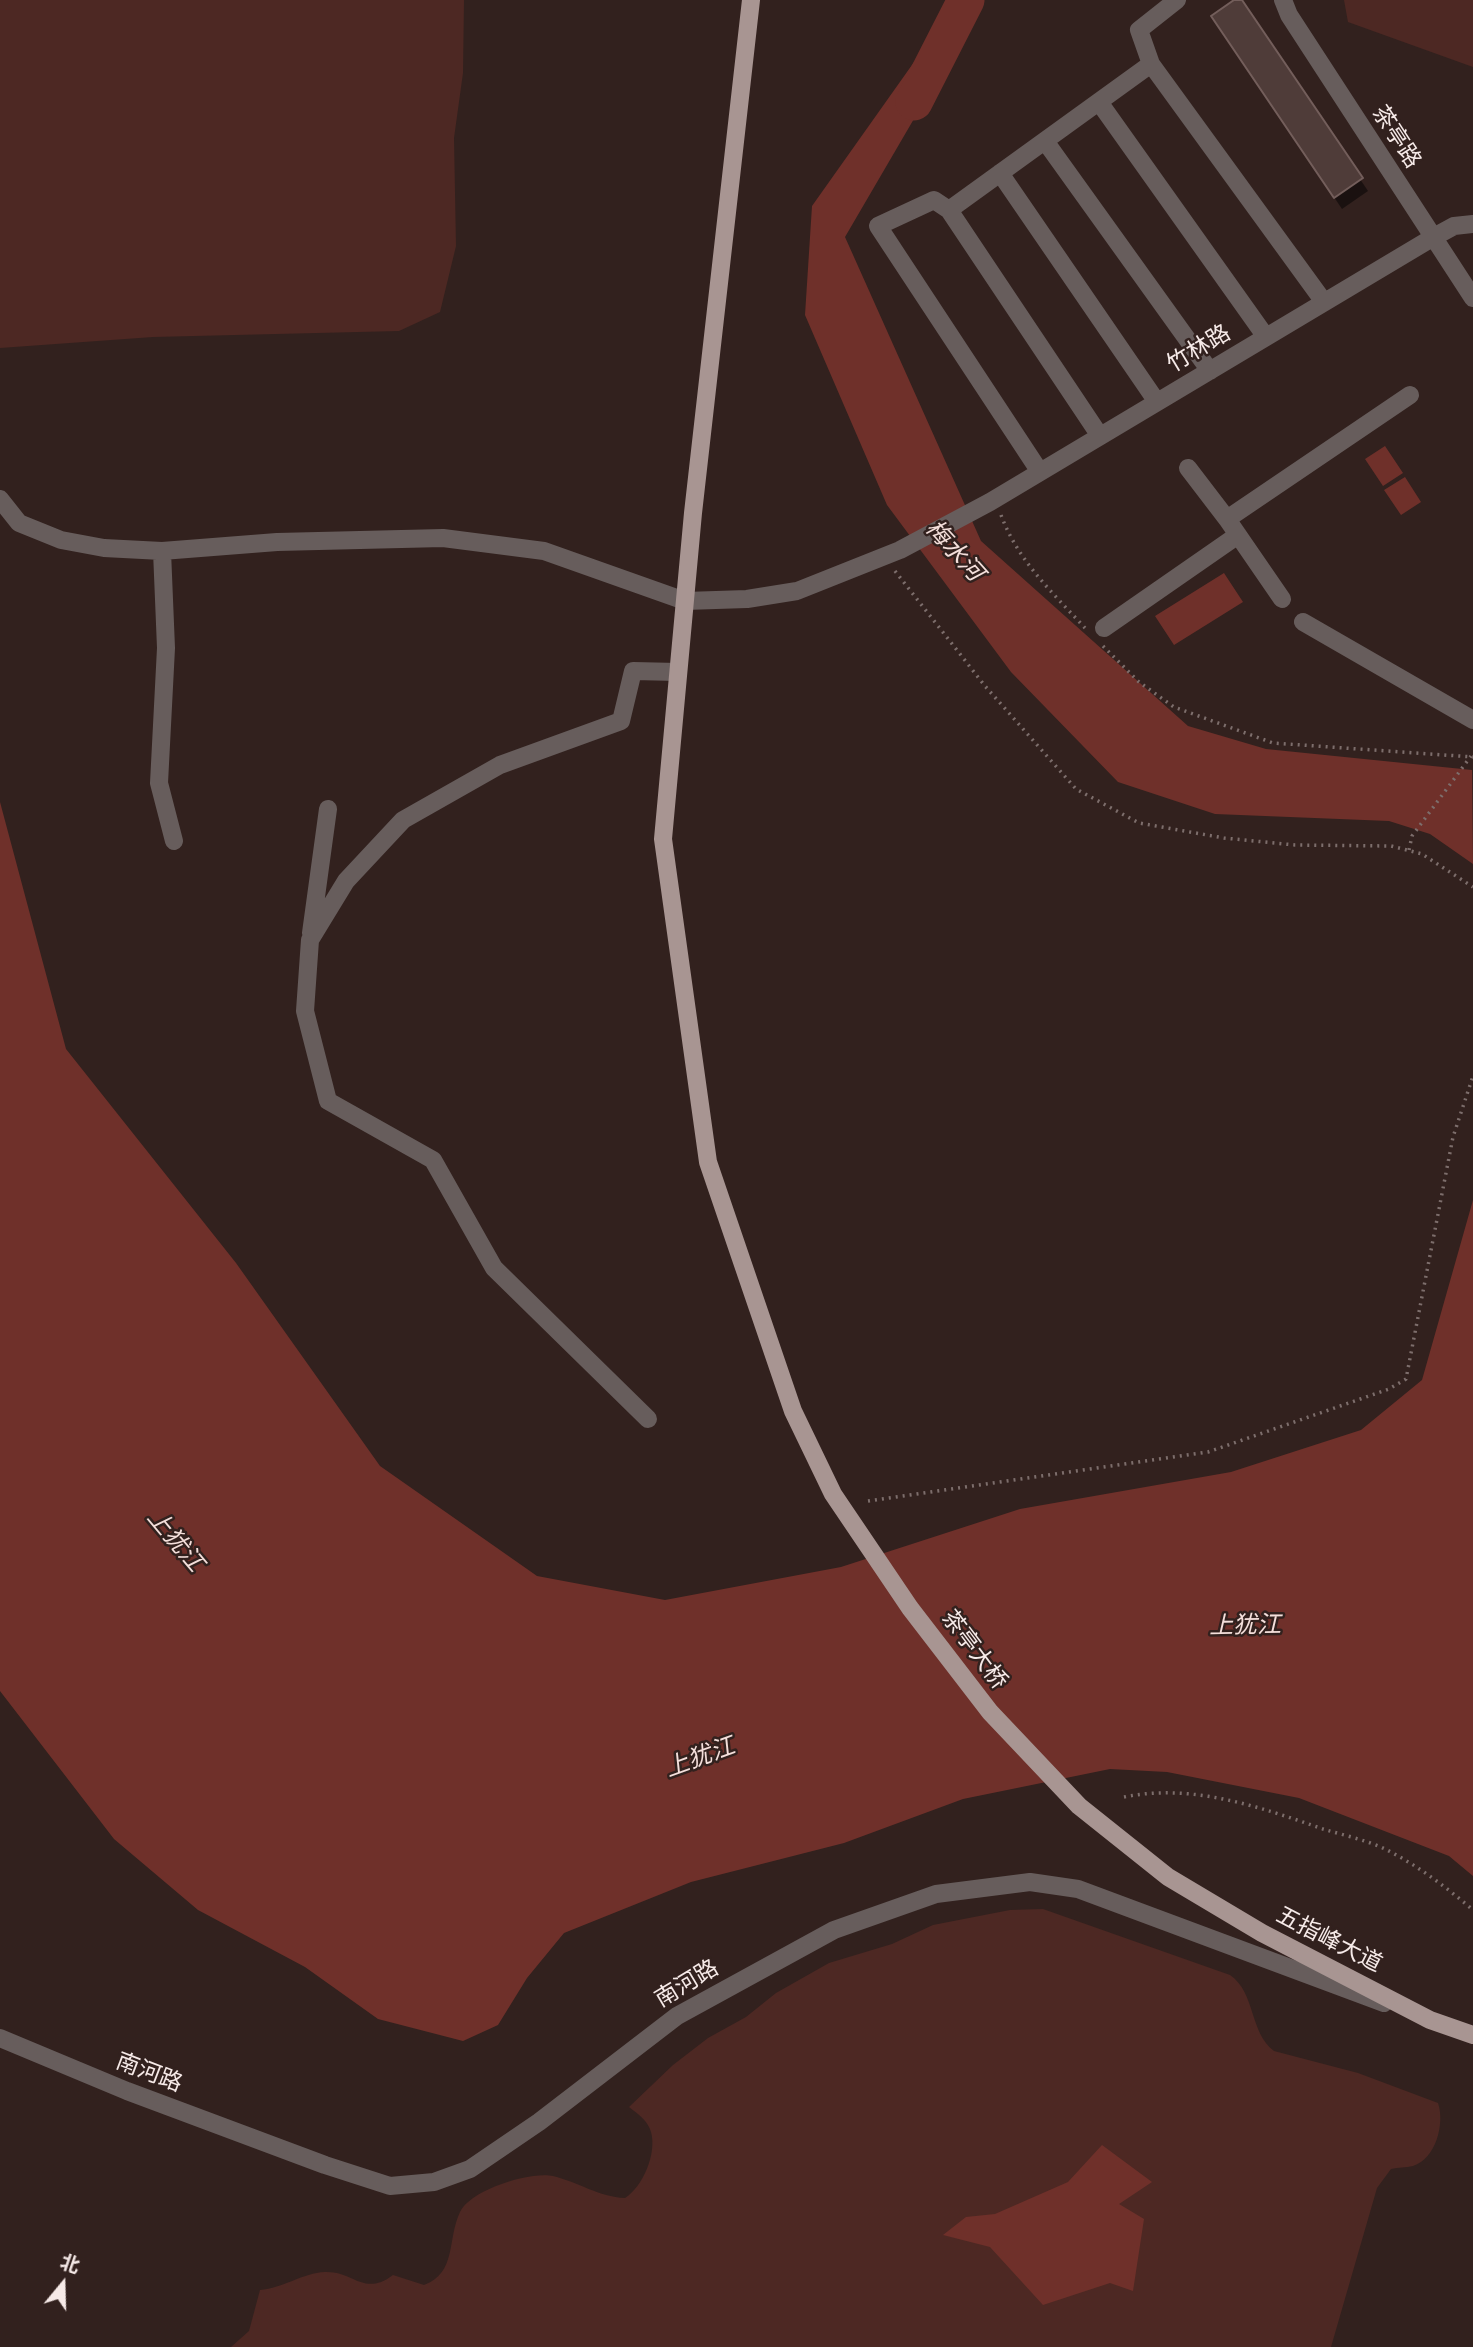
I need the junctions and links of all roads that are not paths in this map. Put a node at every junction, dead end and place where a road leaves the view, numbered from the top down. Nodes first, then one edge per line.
1 (751, 0) edge
2 (1177, 0) edge
3 (1283, 0) edge
4 (1151, 64) junction
5 (1099, 102) junction
6 (1045, 141) junction
7 (1000, 173) junction
8 (949, 210) junction
9 (1473, 224) edge
10 (1432, 238) junction
11 (1473, 298) edge
12 (1324, 302) junction
13 (1266, 337) junction
14 (1210, 370) junction
15 (1410, 395) dead end
16 (1157, 402) junction
17 (1100, 436) junction
18 (1188, 468) dead end
19 (1040, 472) junction
20 (0, 499) edge
21 (1227, 519) junction
22 (1238, 535) junction
23 (162, 551) junction
24 (1282, 599) dead end
25 (685, 601) junction
26 (1303, 621) dead end
27 (1096, 633) road end
28 (678, 672) junction
29 (1473, 720) edge
30 (328, 808) dead end
31 (174, 841) dead end
32 (310, 940) junction
33 (648, 1419) dead end
34 (1168, 1877) joint
35 (1430, 2020) junction
36 (1473, 2035) edge
37 (0, 2038) edge

1 - 25 main road, 茶亭大桥
2 - 4 street
3 - 10 street, 茶亭路
4 - 5 street
4 - 12 street
5 - 6 street
5 - 13 street
6 - 7 street
6 - 14 street
7 - 8 street
7 - 16 street
8 - 17 street
8 - 19 street
9 - 10 street, 竹林路
10 - 11 street, 茶亭路
10 - 12 street, 竹林路
12 - 13 street, 竹林路
13 - 14 street, 竹林路
14 - 16 street, 竹林路
15 - 21 street
16 - 17 street, 竹林路
17 - 19 street, 竹林路
18 - 21 street
19 - 25 street, 竹林路
20 - 23 street
21 - 22 street
22 - 24 street
22 - 27 street
23 - 25 street
23 - 31 street
25 - 28 main road, 茶亭大桥
26 - 29 street
28 - 32 street
28 - 34 main road, 茶亭大桥
30 - 32 street
32 - 33 street
34 - 35 main road, 五指峰大道
35 - 36 main road, 五指峰大道
35 - 37 street, 南河路

